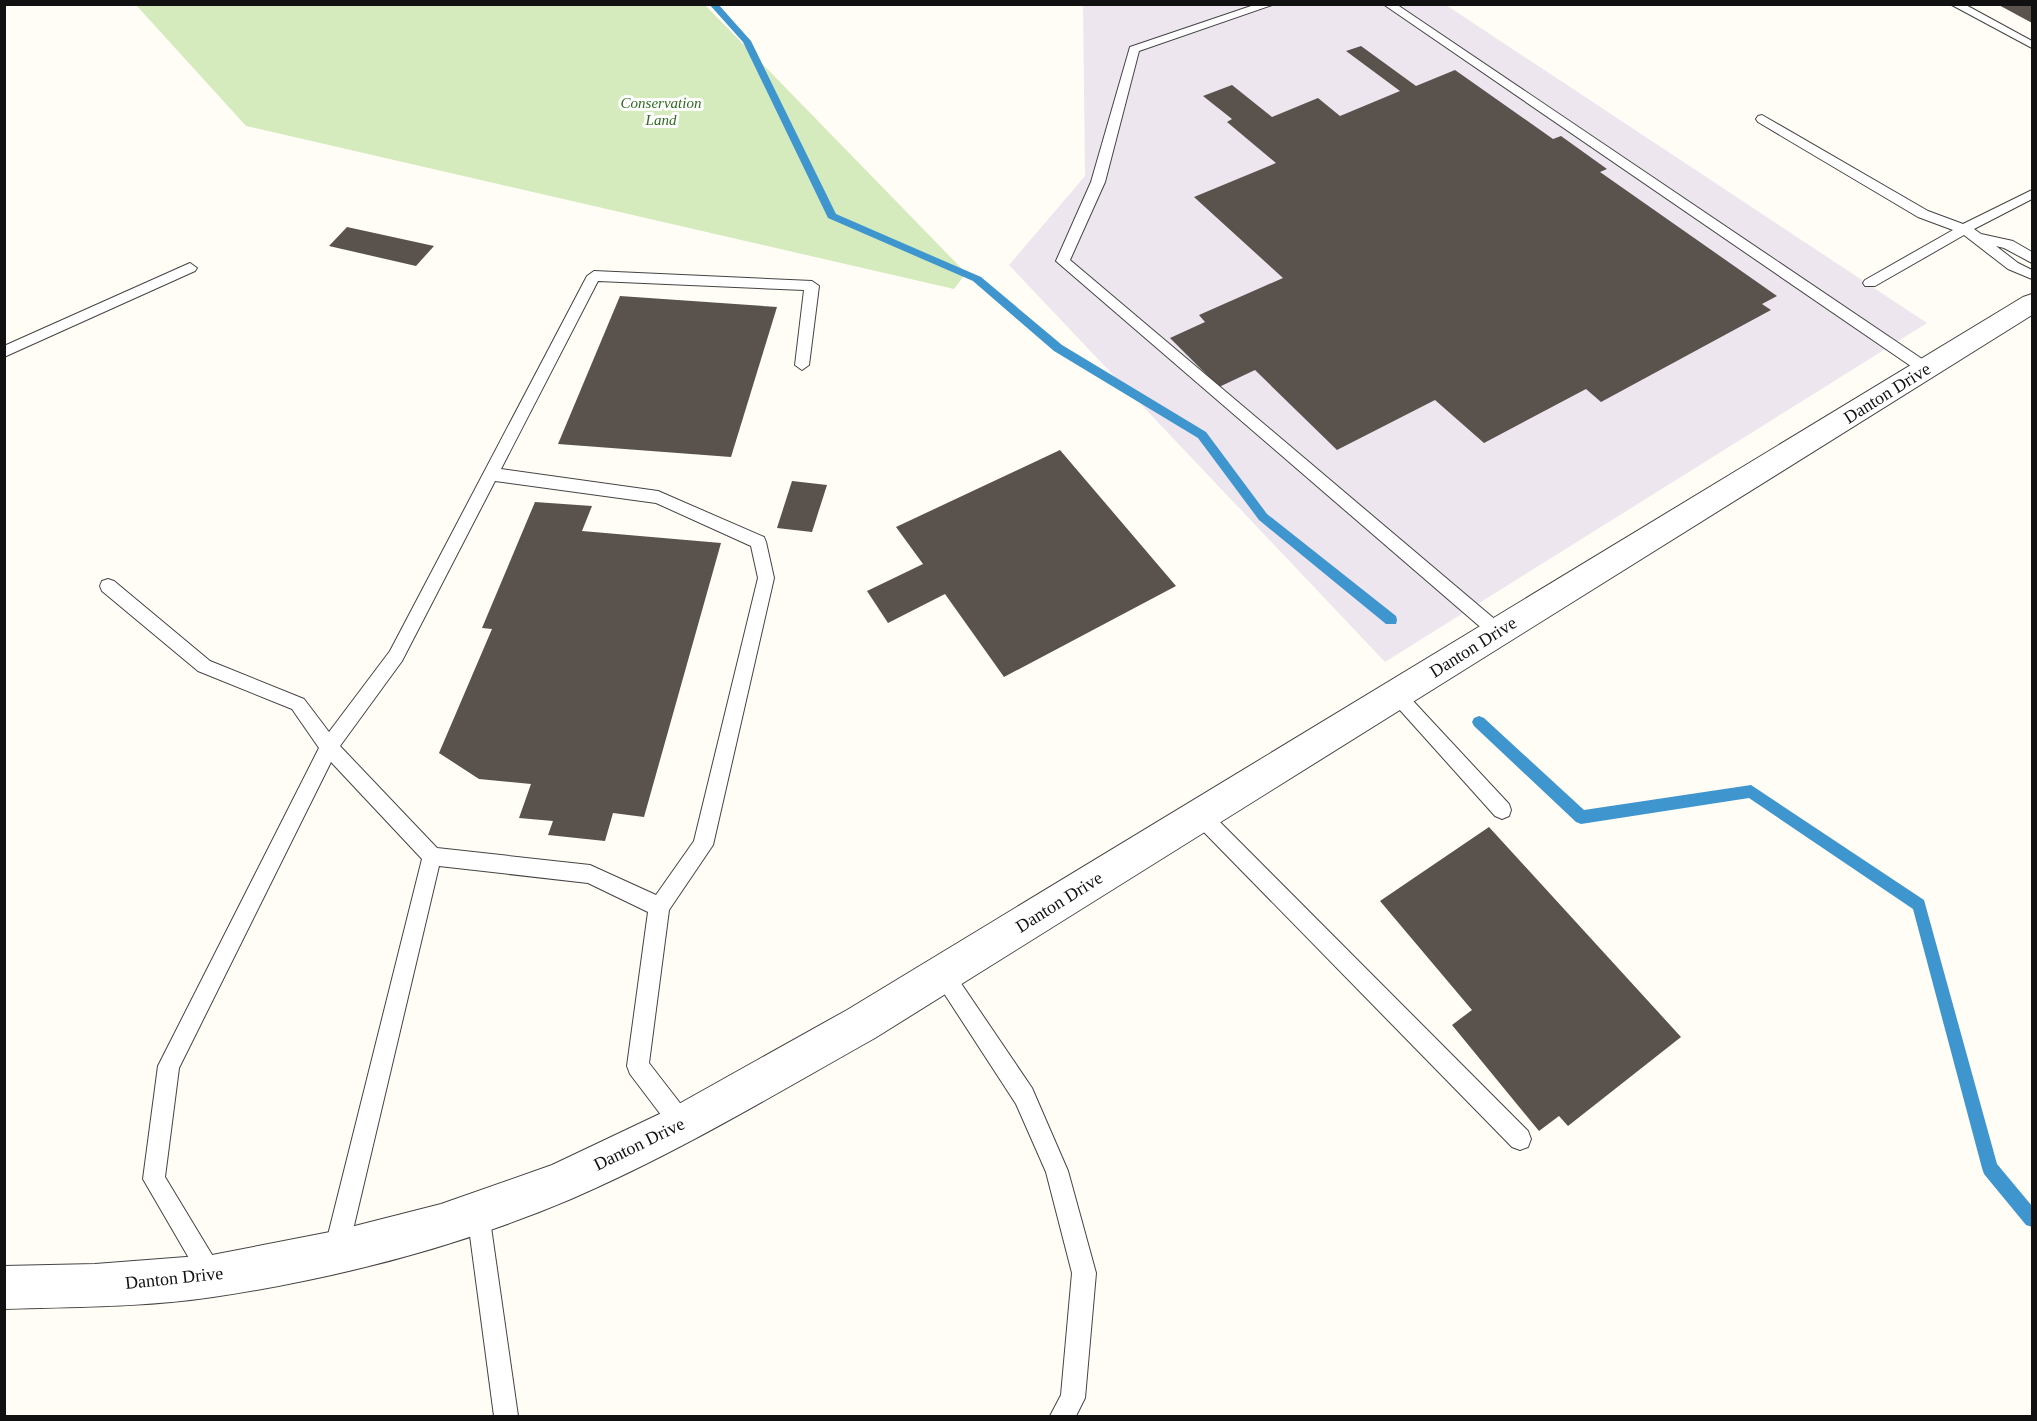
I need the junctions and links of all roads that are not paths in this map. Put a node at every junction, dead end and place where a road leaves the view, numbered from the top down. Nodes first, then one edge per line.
1 (1270, 4) edge
2 (1388, 4) edge
3 (1955, 4) edge
4 (2032, 45) edge
5 (1762, 119) dead end
6 (2032, 194) edge
7 (1964, 229) junction
8 (1979, 238) junction
9 (2032, 258) edge
10 (190, 268) dead end
11 (2032, 274) edge
12 (1870, 283) dead end
13 (2032, 303) edge
14 (4, 352) edge
15 (802, 365) dead end
16 (1926, 369) junction
17 (491, 474) junction
18 (108, 586) dead end
19 (1498, 632) junction
20 (1396, 694) junction
21 (329, 747) junction
22 (1502, 810) dead end
23 (1200, 815) junction
24 (432, 856) junction
25 (659, 907) junction
26 (942, 974) junction
27 (682, 1124) junction
28 (1520, 1139) dead end
29 (478, 1213) junction
30 (335, 1252) junction
31 (212, 1276) junction
32 (5, 1288) edge
33 (506, 1416) edge
34 (1062, 1416) edge

1 - 19 lane
2 - 16 lane
3 - 4 lane
5 - 7 lane
6 - 7 lane
7 - 8 lane
7 - 12 lane
8 - 9 lane
8 - 11 lane
10 - 14 lane
13 - 16 street, Danton Drive
15 - 17 lane
16 - 19 street, Danton Drive
17 - 21 lane
17 - 25 lane
18 - 21 lane
19 - 20 street, Danton Drive
20 - 22 lane
20 - 23 street, Danton Drive
21 - 24 lane
21 - 31 lane
23 - 26 street, Danton Drive
23 - 28 lane
24 - 25 lane
24 - 30 lane
25 - 27 lane
26 - 27 street, Danton Drive
26 - 34 lane
27 - 29 street, Danton Drive
29 - 30 street, Danton Drive
29 - 33 lane
30 - 31 street, Danton Drive
31 - 32 street, Danton Drive

